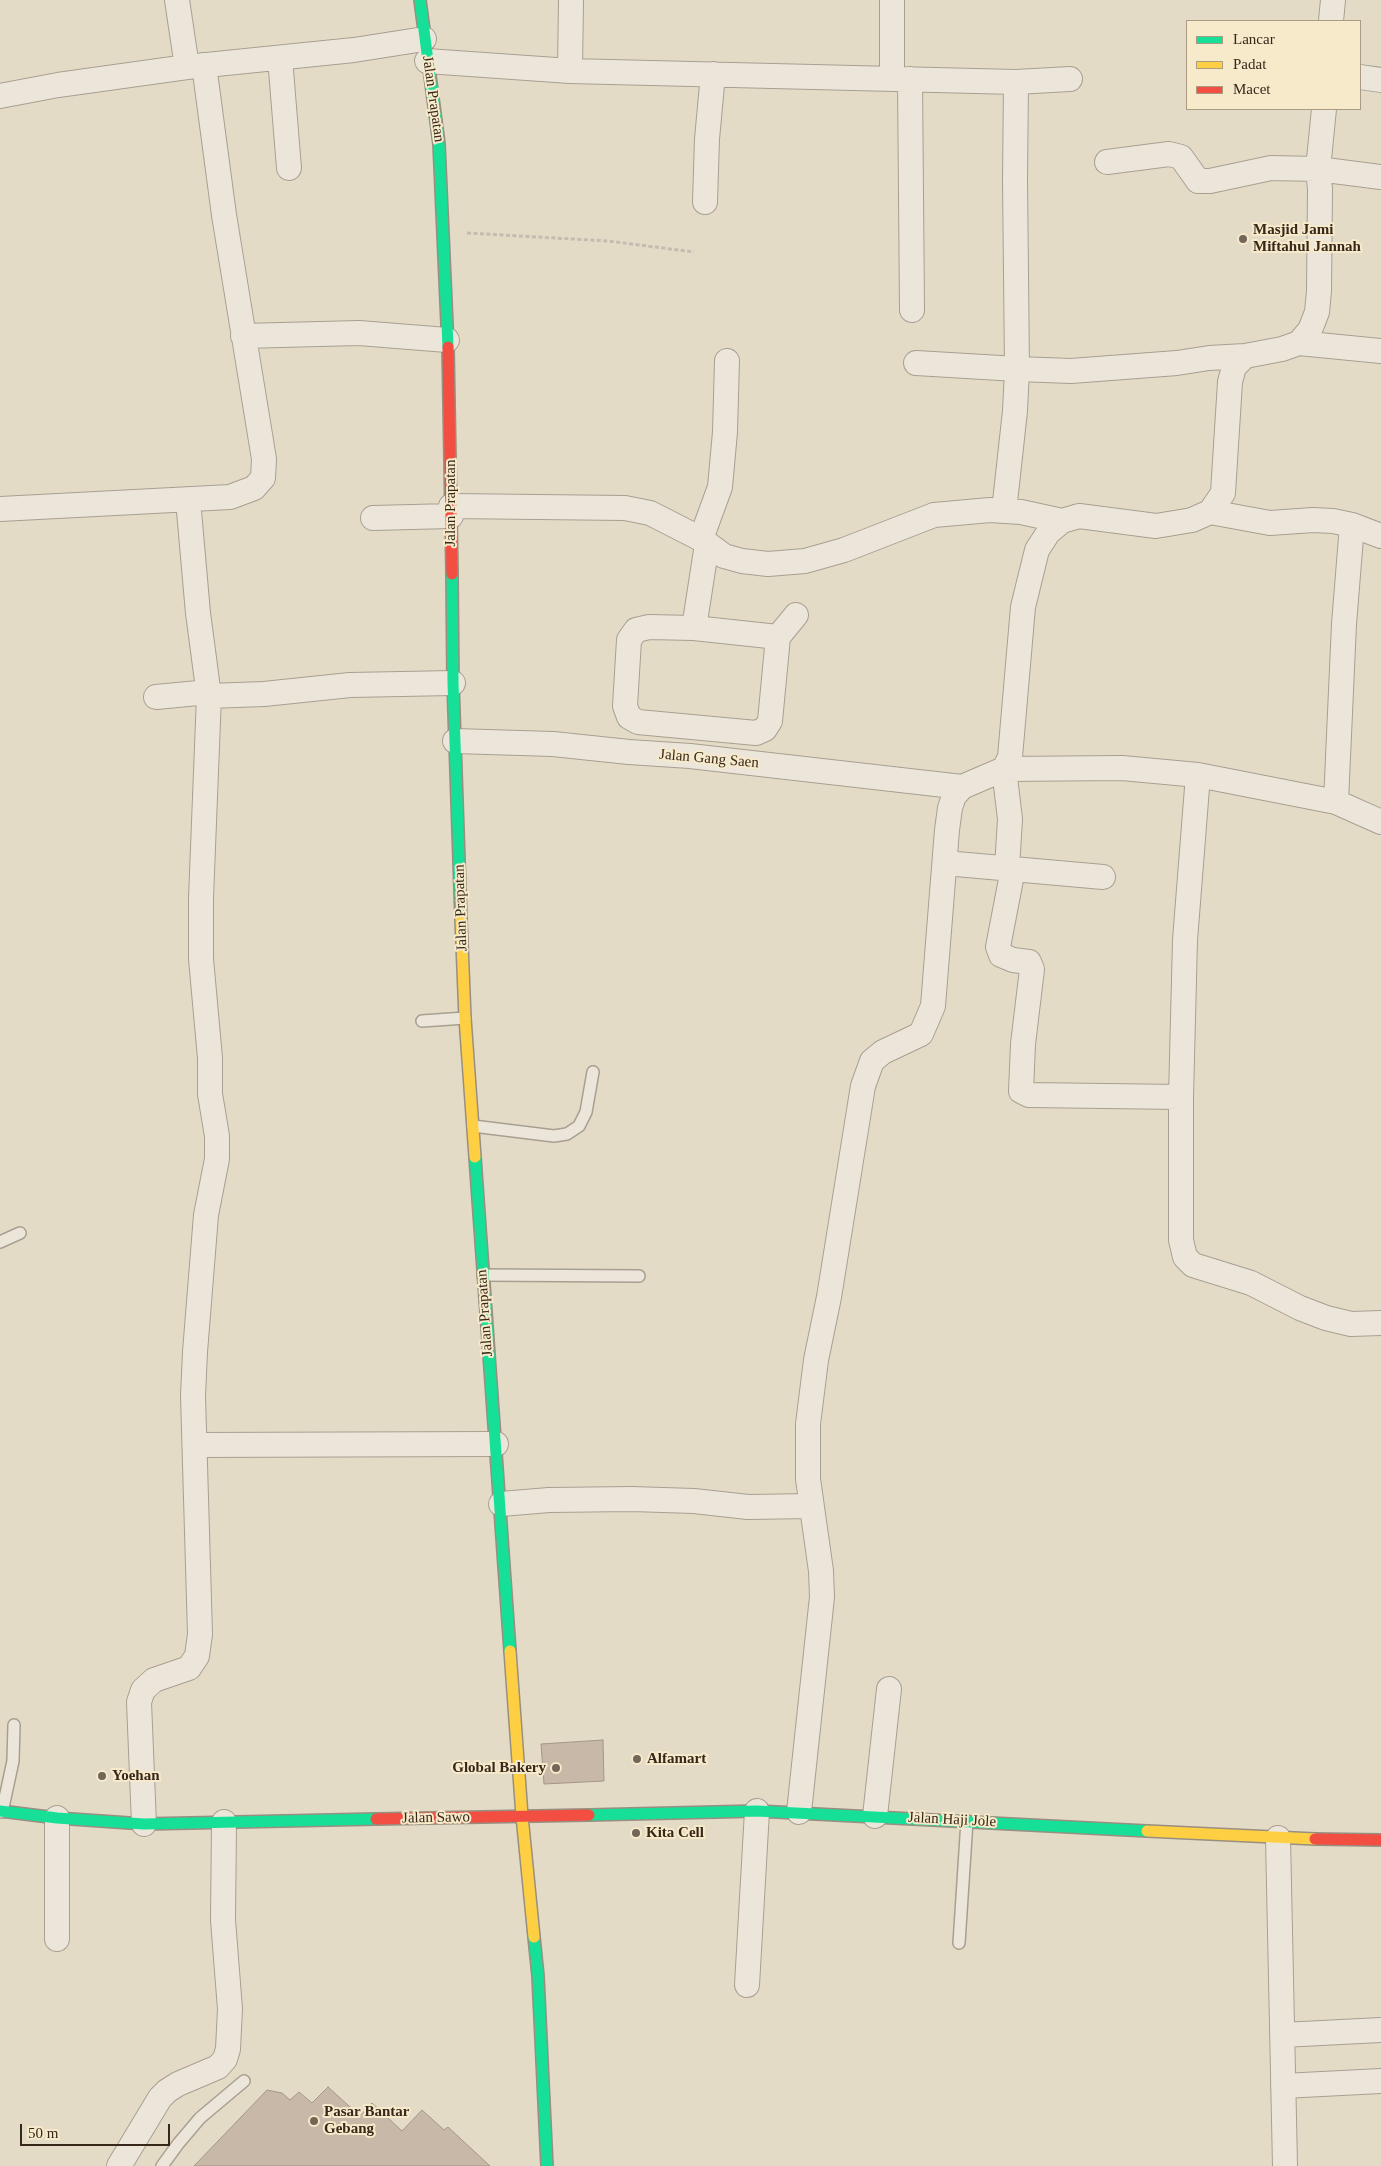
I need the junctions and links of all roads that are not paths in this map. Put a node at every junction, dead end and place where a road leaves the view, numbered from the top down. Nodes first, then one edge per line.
1 (177, 0) edge
2 (420, 0) edge
3 (572, 0) edge
4 (892, 0) edge
5 (1333, 0) edge
6 (1331, 20) edge
7 (426, 50) junction
8 (280, 58) junction
9 (196, 66) junction
10 (570, 71) junction
11 (713, 74) junction
12 (1361, 77) edge
13 (901, 79) junction
14 (1070, 79) dead end
15 (1381, 80) edge
16 (1016, 82) junction
17 (0, 96) edge
18 (1324, 110) edge
19 (1107, 162) dead end
20 (289, 168) dead end
21 (1318, 169) junction
22 (1381, 177) edge
23 (705, 202) dead end
24 (912, 310) dead end
25 (244, 336) junction
26 (446, 340) junction
27 (1299, 343) junction
28 (1381, 351) edge
29 (1245, 356) junction
30 (727, 361) dead end
31 (916, 363) dead end
32 (1017, 369) junction
33 (188, 500) junction
34 (0, 509) edge
35 (1004, 510) junction
36 (451, 511) junction
37 (1210, 512) junction
38 (373, 518) dead end
39 (1062, 521) junction
40 (1352, 525) junction
41 (1381, 536) edge
42 (704, 541) junction
43 (796, 615) dead end
44 (694, 628) junction
45 (778, 638) junction
46 (453, 683) junction
47 (209, 694) junction
48 (156, 697) dead end
49 (455, 741) junction
50 (1004, 769) junction
51 (1198, 775) junction
52 (962, 787) junction
53 (1336, 802) junction
54 (1381, 822) edge
55 (945, 863) junction
56 (1010, 868) junction
57 (1103, 877) dead end
58 (465, 1018) junction
59 (422, 1022) dead end
60 (593, 1072) dead end
61 (1181, 1097) junction
62 (472, 1126) junction
63 (20, 1232) dead end
64 (0, 1242) edge
65 (482, 1275) junction
66 (639, 1276) dead end
67 (1381, 1323) edge
68 (496, 1444) junction
69 (196, 1445) junction
70 (501, 1504) junction
71 (810, 1506) junction
72 (889, 1689) dead end
73 (14, 1725) dead end
74 (757, 1811) junction
75 (1, 1812) edge
76 (799, 1812) junction
77 (522, 1816) junction
78 (874, 1816) junction
79 (56, 1818) junction
80 (967, 1821) junction
81 (224, 1822) junction
82 (144, 1824) junction
83 (1278, 1838) junction
84 (1381, 1840) edge
85 (56, 1939) dead end
86 (959, 1943) dead end
87 (747, 1986) dead end
88 (1381, 2030) edge
89 (1282, 2035) junction
90 (244, 2081) dead end
91 (1381, 2081) edge
92 (1283, 2086) junction
93 (119, 2166) edge
94 (162, 2166) edge
95 (547, 2166) edge
96 (1285, 2166) edge

1 - 9 street
2 - 7 main road, Jalan Prapatan
3 - 10 street
4 - 13 street
5 - 6 street
7 - 8 street
7 - 10 street
7 - 26 main road, Jalan Prapatan
8 - 9 street
8 - 20 street
9 - 17 street
9 - 25 street
10 - 11 street
11 - 13 street
11 - 23 street
12 - 15 street
13 - 16 street
13 - 24 street
14 - 16 street
16 - 32 street
18 - 21 street
19 - 21 street
21 - 22 street
21 - 27 street
25 - 26 street
25 - 33 street
26 - 36 main road, Jalan Prapatan
27 - 28 street
27 - 29 street
29 - 32 street
29 - 37 street
30 - 42 street
31 - 32 street
32 - 35 street
33 - 34 street
33 - 47 street
35 - 39 street
35 - 42 street
36 - 38 street
36 - 42 street
36 - 46 main road, Jalan Prapatan
37 - 39 street
37 - 40 street
39 - 50 street
40 - 41 street
40 - 53 street
42 - 44 street
43 - 45 street
44 - 45 street
44 - 45 street
46 - 47 street
46 - 49 main road, Jalan Prapatan
47 - 48 street
47 - 69 street
49 - 52 street, Jalan Gang Saen
49 - 58 main road, Jalan Prapatan
50 - 51 street
50 - 52 street
50 - 56 street
51 - 53 street
51 - 61 street
52 - 55 street
53 - 54 street
55 - 56 street
55 - 71 street
56 - 57 street
56 - 61 street
58 - 59 lane
58 - 62 main road, Jalan Prapatan
60 - 62 lane
61 - 67 street
62 - 65 main road, Jalan Prapatan
63 - 64 lane
65 - 66 lane
65 - 68 main road, Jalan Prapatan
68 - 69 street
68 - 70 main road, Jalan Prapatan
69 - 82 street
70 - 71 street
70 - 77 main road, Jalan Prapatan
71 - 76 street
72 - 78 street
73 - 75 lane
74 - 76 main road, Jalan Haji Jole
74 - 77 main road, Jalan Haji Jole
74 - 87 street
75 - 79 main road, Jalan Sawo
76 - 78 main road, Jalan Haji Jole
77 - 81 main road, Jalan Sawo
77 - 95 main road
78 - 80 main road, Jalan Haji Jole
79 - 82 main road, Jalan Sawo
79 - 85 street
80 - 83 main road, Jalan Haji Jole
80 - 86 lane
81 - 82 main road, Jalan Sawo
81 - 93 street
83 - 84 main road, Jalan Haji Jole
83 - 89 street
88 - 89 street
89 - 92 street
90 - 94 lane
91 - 92 street
92 - 96 street

